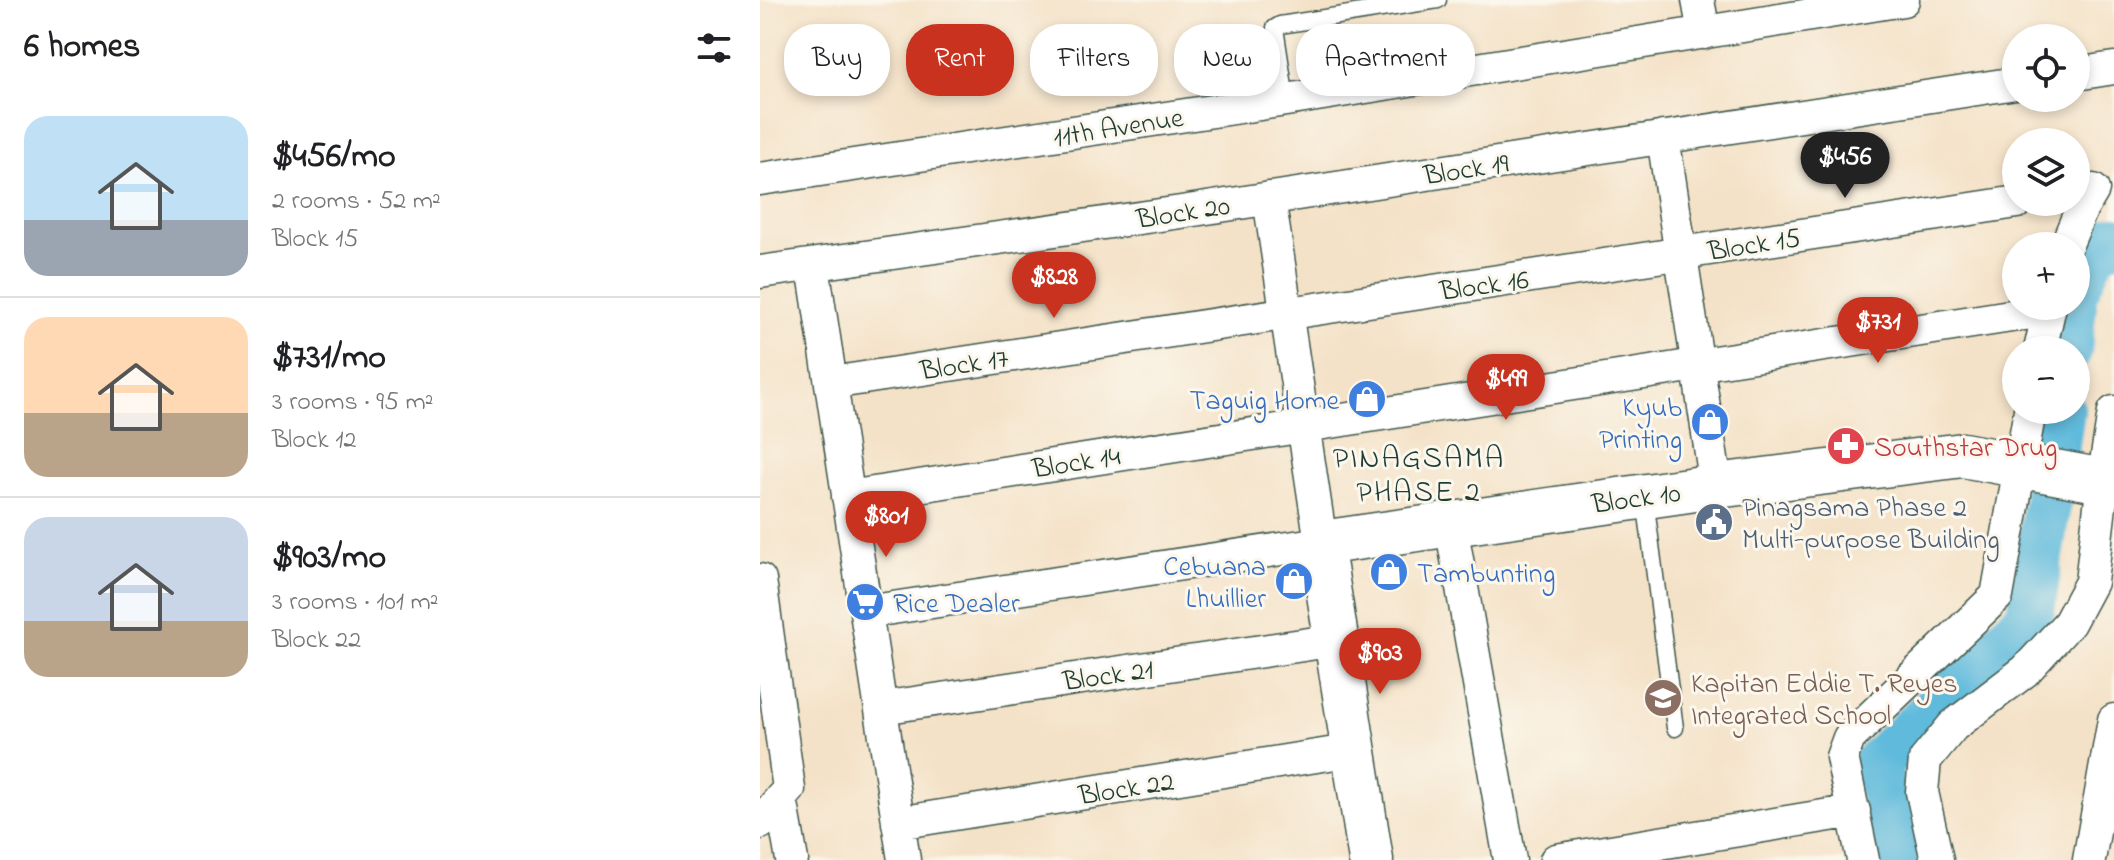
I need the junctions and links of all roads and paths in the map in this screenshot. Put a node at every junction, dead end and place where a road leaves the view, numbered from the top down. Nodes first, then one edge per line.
1 (1438, 0) edge
2 (1698, 0) edge
3 (1903, 0) edge
4 (1704, 33) junction
5 (2114, 68) edge
6 (2090, 72) edge
7 (2002, 85) edge
8 (1286, 100) junction
9 (1663, 137) junction
10 (760, 179) edge
11 (2094, 190) edge
12 (1269, 198) junction
13 (2002, 204) edge
14 (2072, 232) edge
15 (1681, 254) junction
16 (813, 266) junction
17 (760, 272) edge
18 (1286, 313) junction
19 (2002, 316) edge
20 (1699, 364) junction
21 (831, 383) junction
22 (2114, 412) edge
23 (2039, 424) edge
24 (1304, 425) junction
25 (2073, 475) edge
26 (1716, 486) junction
27 (1645, 496) junction
28 (848, 497) junction
29 (1451, 525) junction
30 (1321, 543) junction
31 (760, 580) edge
32 (866, 612) junction
33 (1336, 640) junction
34 (881, 708) junction
35 (2114, 720) edge
36 (1675, 728) dead end
37 (1354, 750) junction
38 (781, 798) junction
39 (1854, 811) junction
40 (760, 823) edge
41 (898, 823) junction
42 (792, 860) edge
43 (904, 860) edge
44 (1371, 860) edge
45 (1510, 860) edge
46 (1556, 860) edge
47 (1863, 860) edge
48 (1937, 860) edge
49 (2089, 860) edge

1 - 8 lane
2 - 4 street
3 - 4 street, 11th Avenue
4 - 8 street, 11th Avenue
5 - 6 street
7 - 9 street, Block 19
8 - 10 street, 11th Avenue
9 - 12 street, Block 19
9 - 15 street
11 - 14 street
12 - 16 street, Block 20
12 - 18 street
13 - 15 street, Block 15
15 - 18 street, Block 16
15 - 20 street
16 - 17 street, Block 20
16 - 21 street
18 - 21 street, Block 17
18 - 24 street
19 - 20 street, Block 14
20 - 24 street, Block 14
20 - 26 street
21 - 28 street
22 - 25 street
23 - 25 street
24 - 28 street, Block 14
24 - 30 street
25 - 26 street, Block 10
25 - 39 street
25 - 48 street
26 - 27 street, Block 10
27 - 29 street, Block 10
27 - 36 lane
28 - 32 street
29 - 30 street, Block 10
29 - 45 street
30 - 32 street
30 - 33 street
31 - 38 street
32 - 34 street
33 - 34 street, Block 21
33 - 37 street
34 - 41 street
35 - 49 street
37 - 41 street, Block 22
37 - 44 street
38 - 40 street
38 - 42 street
39 - 46 street
39 - 47 street
41 - 43 street

